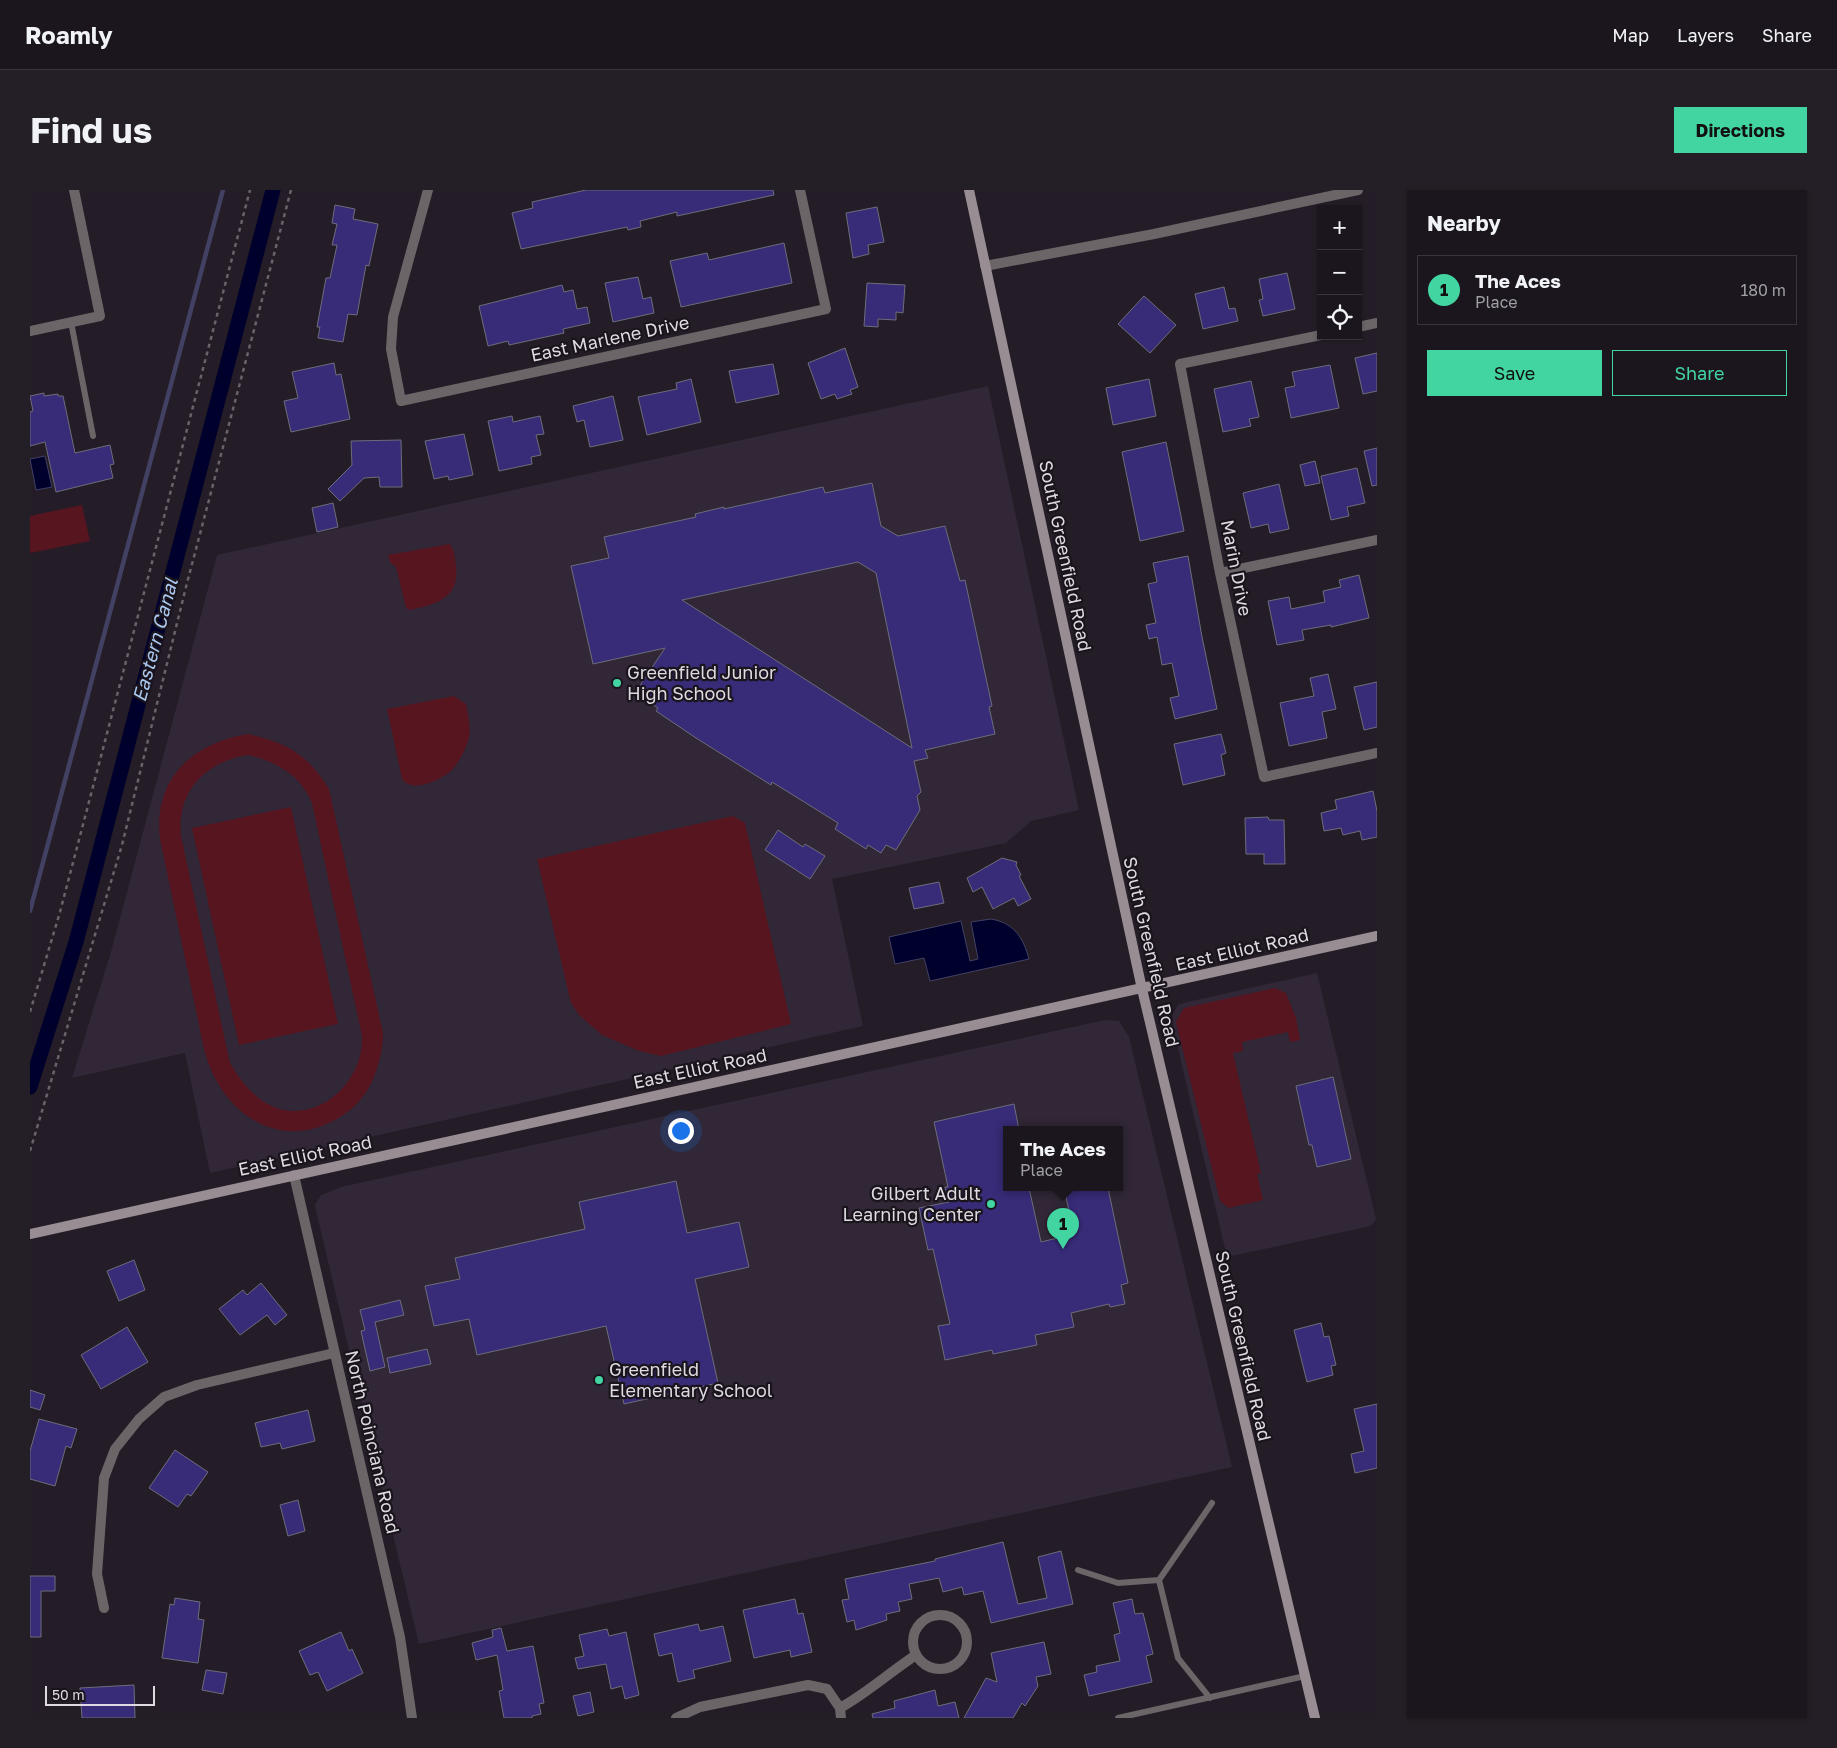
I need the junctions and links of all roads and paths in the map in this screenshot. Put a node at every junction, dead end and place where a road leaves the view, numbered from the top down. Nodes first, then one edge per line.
1 (74, 190) edge
2 (250, 190) edge
3 (290, 190) edge
4 (428, 190) edge
5 (800, 190) edge
6 (969, 190) edge
7 (1358, 190) edge
8 (985, 266) junction
9 (72, 322) junction
10 (1377, 323) edge
11 (1362, 326) edge
12 (30, 331) edge
13 (1317, 336) edge
14 (93, 436) dead end
15 (1377, 540) edge
16 (1220, 573) junction
17 (1377, 753) edge
18 (1377, 936) edge
19 (1142, 989) junction
20 (30, 1012) edge
21 (30, 1152) edge
22 (294, 1175) junction
23 (30, 1234) edge
24 (334, 1353) junction
25 (1212, 1503) dead end
26 (1078, 1570) dead end
27 (1159, 1580) junction
28 (104, 1608) dead end
29 (916, 1655) junction
30 (1305, 1676) junction
31 (1210, 1698) junction
32 (840, 1713) edge
33 (412, 1718) edge
34 (676, 1718) edge
35 (1118, 1718) edge
36 (1315, 1718) edge

1 - 9 street
2 - 20 path
3 - 21 path
4 - 5 street, East Marlene Drive
6 - 8 main road, South Greenfield Road
7 - 8 street
8 - 19 main road, South Greenfield Road
9 - 12 street
9 - 14 lane
10 - 11 street
13 - 16 street, Marin Drive
15 - 16 street
16 - 17 street, Marin Drive
18 - 19 main road, East Elliot Road
19 - 22 main road, East Elliot Road
19 - 30 main road, South Greenfield Road
22 - 23 main road, East Elliot Road
22 - 24 street, North Poinciana Road
24 - 28 street
24 - 33 street, North Poinciana Road
25 - 27 lane
26 - 27 lane
27 - 31 lane
29 - 29 street
29 - 32 street
30 - 31 lane
30 - 36 main road, South Greenfield Road
31 - 35 lane
32 - 34 street

